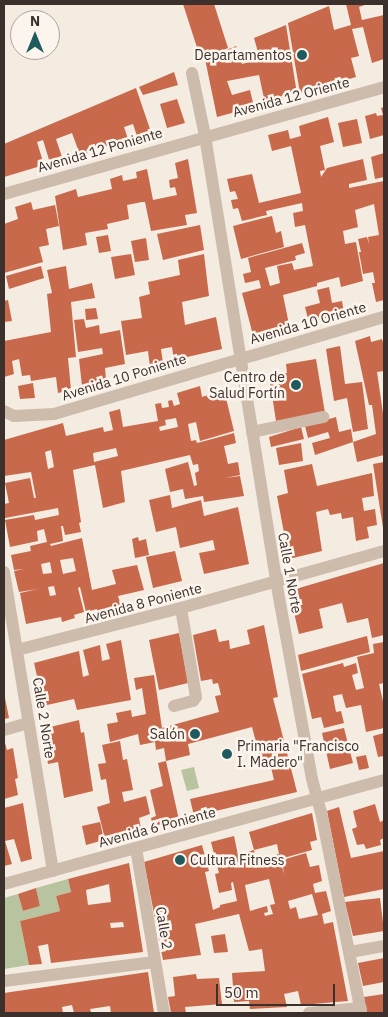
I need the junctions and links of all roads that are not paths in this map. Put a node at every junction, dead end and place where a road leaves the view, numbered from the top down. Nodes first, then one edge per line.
1 (192, 73) dead end
2 (384, 87) edge
3 (205, 136) junction
4 (4, 194) edge
5 (384, 318) edge
6 (241, 358) junction
7 (7, 416) edge
8 (323, 417) dead end
9 (252, 432) junction
10 (384, 551) edge
11 (4, 572) edge
12 (276, 581) junction
13 (181, 608) junction
14 (17, 650) junction
15 (174, 706) dead end
16 (29, 723) junction
17 (4, 730) edge
18 (384, 780) edge
19 (317, 798) junction
20 (136, 848) junction
21 (52, 870) junction
22 (4, 884) edge
23 (384, 946) edge
24 (350, 952) junction
25 (155, 962) junction
26 (4, 981) edge
27 (361, 1011) edge
28 (164, 1013) edge
29 (309, 1013) edge

1 - 3 street, Calle 1 Norte
2 - 3 street, Avenida 12 Oriente
3 - 4 street, Avenida 12 Poniente
3 - 6 street, Calle 1 Norte
5 - 6 street, Avenida 10 Oriente
6 - 7 street, Avenida 10 Poniente
6 - 9 street, Calle 1 Norte
8 - 9 street
9 - 12 street, Calle 1 Norte
10 - 12 street, Avenida 8 Poniente
11 - 14 street, Calle 2 Norte
12 - 13 street, Avenida 8 Poniente
12 - 19 street, Calle 1 Norte
13 - 14 street, Avenida 8 Poniente
13 - 15 street
14 - 16 street, Calle 2 Norte
16 - 17 street
16 - 21 street, Calle 2 Norte
18 - 19 street, Avenida 6 Poniente
19 - 20 street, Avenida 6 Poniente
19 - 24 street, Calle 1 Norte
20 - 21 street, Avenida 6 Poniente
20 - 25 street, Calle 2
21 - 22 street, Avenida 6 Poniente
23 - 24 street
24 - 27 street, Calle 1 Norte
25 - 26 street
25 - 28 street, Calle 2
27 - 29 street

